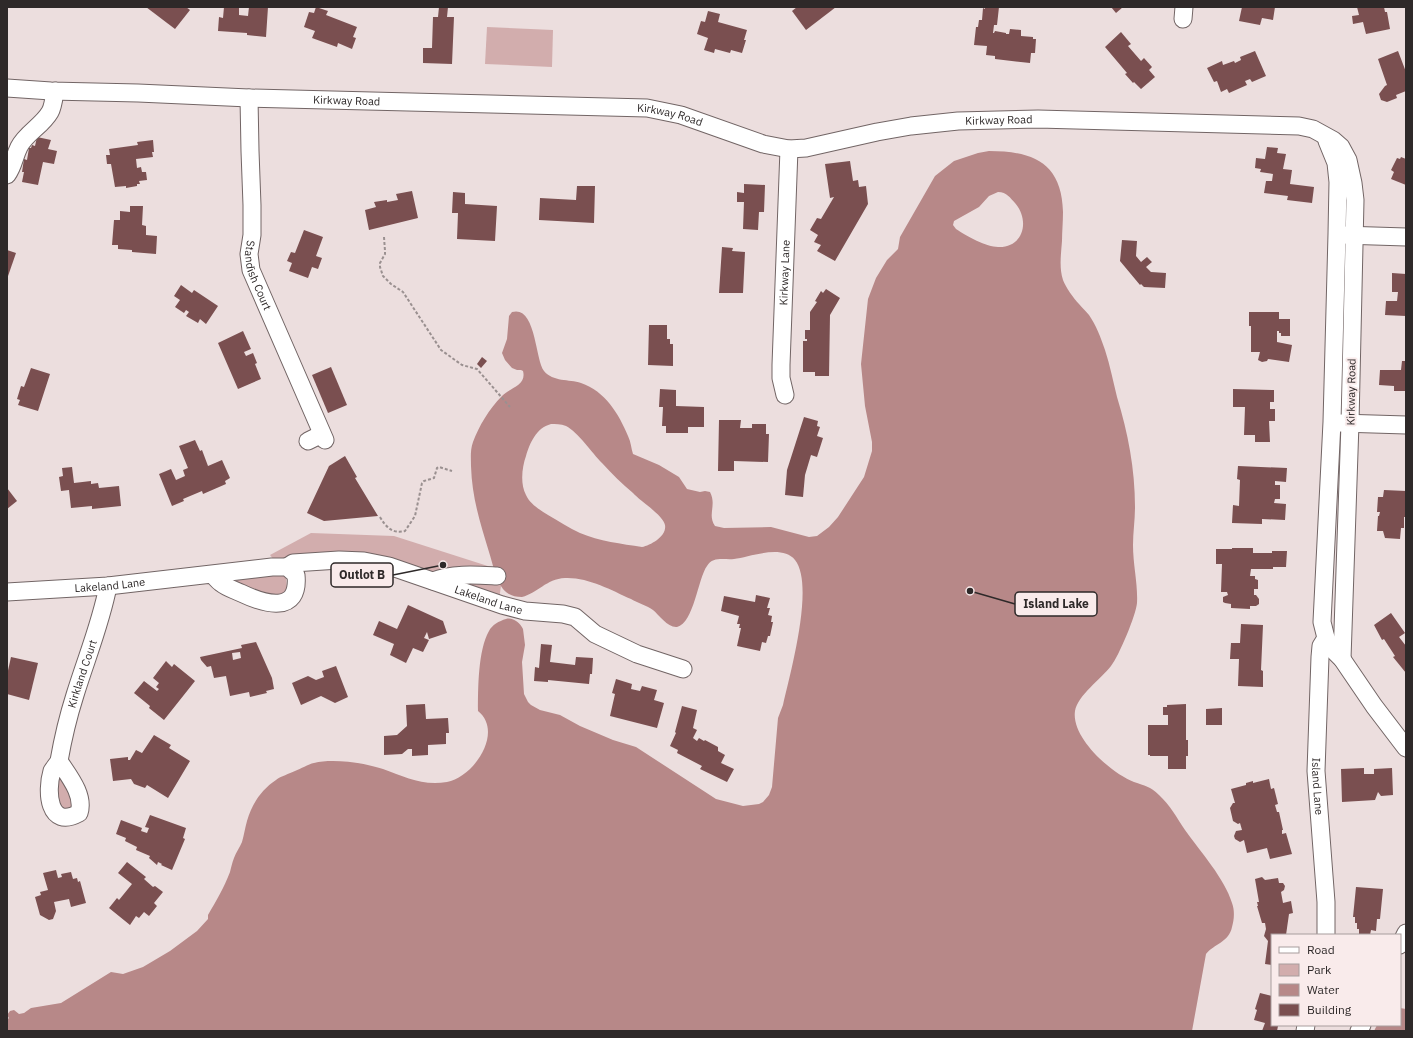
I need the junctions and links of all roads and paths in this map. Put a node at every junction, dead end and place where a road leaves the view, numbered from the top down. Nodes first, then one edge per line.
1 (7, 88) edge
2 (55, 91) junction
3 (249, 98) junction
4 (788, 149) junction
5 (7, 175) edge
6 (1346, 235) junction
7 (384, 237) dead end
8 (1406, 237) edge
9 (785, 396) dead end
10 (510, 407) dead end
11 (1332, 422) junction
12 (1350, 423) junction
13 (1406, 425) edge
14 (318, 438) dead end
15 (452, 471) dead end
16 (380, 517) dead end
17 (287, 567) junction
18 (212, 574) junction
19 (498, 576) dead end
20 (434, 581) junction
21 (108, 586) junction
22 (7, 592) edge
23 (1326, 638) junction
24 (1342, 659) junction
25 (683, 669) dead end
26 (1406, 748) edge
27 (59, 761) dead end
28 (1406, 933) edge
29 (1326, 934) edge
30 (1401, 943) edge

1 - 2 street, Kirkway Road
2 - 3 street, Kirkway Road
2 - 5 street
3 - 4 street, Kirkway Road
3 - 14 street, Standish Court
4 - 6 street, Kirkway Road
4 - 9 street, Kirkway Lane
6 - 8 street
6 - 11 street, Kirkway Road
6 - 12 street, Kirkway Road
7 - 10 path
11 - 12 street
11 - 23 street, Kirkway Road
12 - 13 street
12 - 24 street, Kirkway Road
15 - 16 path
17 - 18 street, Lakeland Lane
17 - 18 street
17 - 20 street, Lakeland Lane
18 - 21 street, Lakeland Lane
19 - 20 street
20 - 25 street, Lakeland Lane
21 - 22 street, Lakeland Lane
21 - 27 street, Kirkland Court
23 - 24 street, Kirkway Road
23 - 29 street, Island Lane
24 - 26 street, Kirkway Road
28 - 30 street

